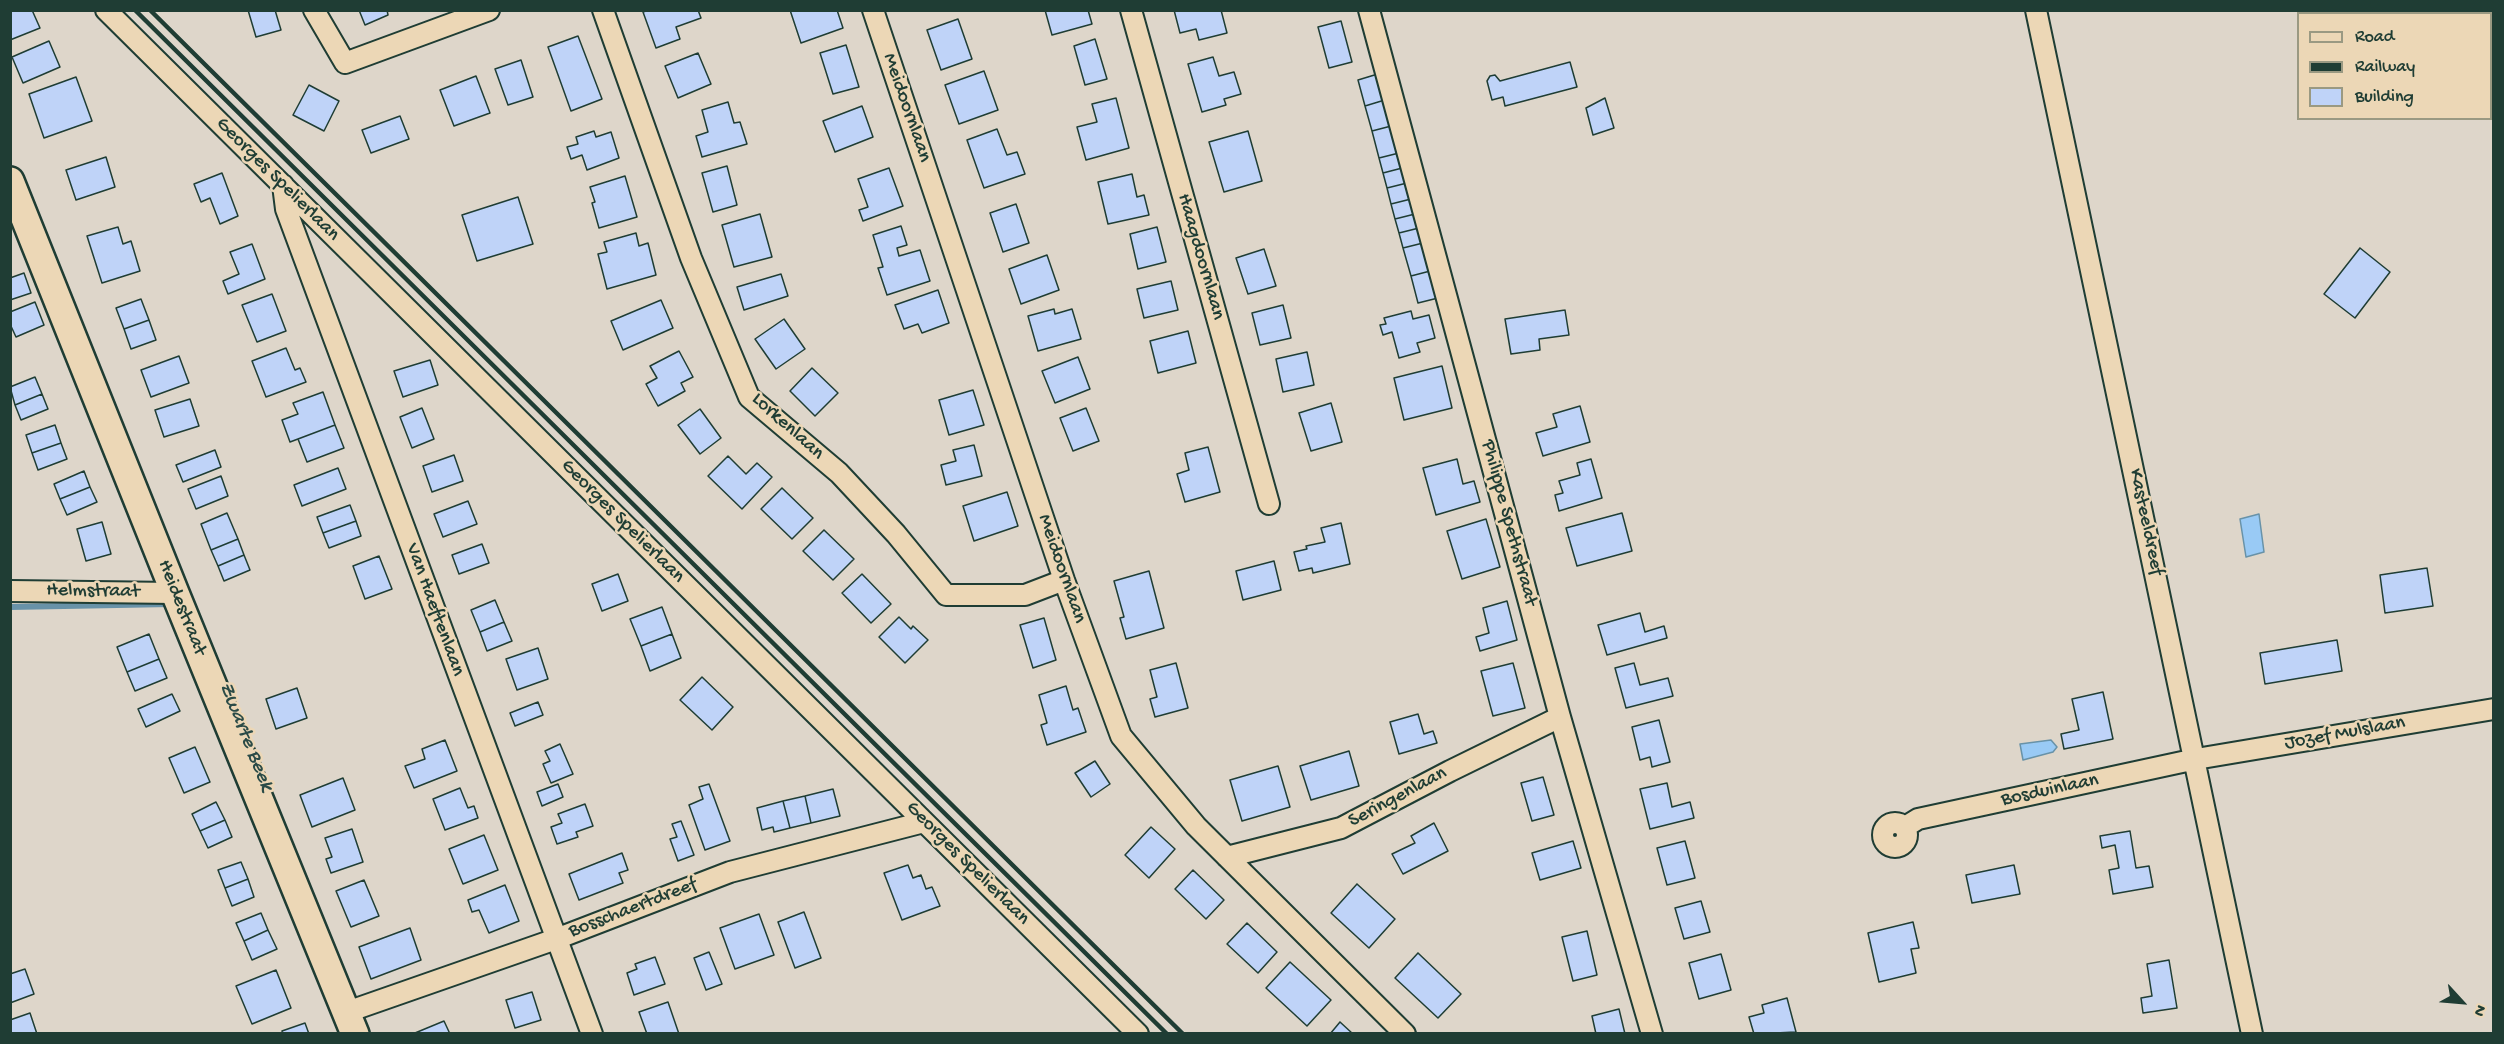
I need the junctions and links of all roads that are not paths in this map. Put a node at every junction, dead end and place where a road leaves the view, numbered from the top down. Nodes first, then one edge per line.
1 (106, 10) edge
2 (314, 10) edge
3 (489, 10) edge
4 (603, 10) edge
5 (873, 10) edge
6 (1131, 10) edge
7 (1369, 10) edge
8 (2036, 10) edge
9 (10, 181) edge
10 (283, 185) junction
11 (1269, 504) dead end
12 (1064, 580) junction
13 (10, 591) edge
14 (175, 593) junction
15 (2493, 709) edge
16 (1560, 717) junction
17 (2196, 759) junction
18 (924, 822) junction
19 (1905, 827) dead end
20 (1227, 857) junction
21 (556, 939) junction
22 (351, 1023) edge
23 (592, 1034) edge
24 (1138, 1034) edge
25 (1405, 1034) edge
26 (1652, 1034) edge
27 (2253, 1034) edge

1 - 10 street, Georges Spelierlaan
2 - 3 street
4 - 12 street, Lorkenlaan
5 - 12 street, Meidoornlaan
6 - 11 street, Haagdoornlaan
7 - 16 street, Philippe Spethstraat
8 - 17 street, Kasteeldreef
9 - 14 street, Heidestraat
10 - 18 street, Georges Spelierlaan
10 - 21 street, Van Haeftenlaan
12 - 20 street, Meidoornlaan
13 - 14 street, Helmstraat
14 - 22 street, Heidestraat
15 - 17 street, Jozef Mulslaan
16 - 20 street, Seringenlaan
16 - 26 street, Philippe Spethstraat
17 - 19 street, Bosduinlaan
17 - 27 street, Kasteeldreef
18 - 21 street, Bosschaertdreef
18 - 24 street, Georges Spelierlaan
20 - 25 street, Meidoornlaan
21 - 22 street, Bosschaertdreef
21 - 23 street, Van Haeftenlaan

